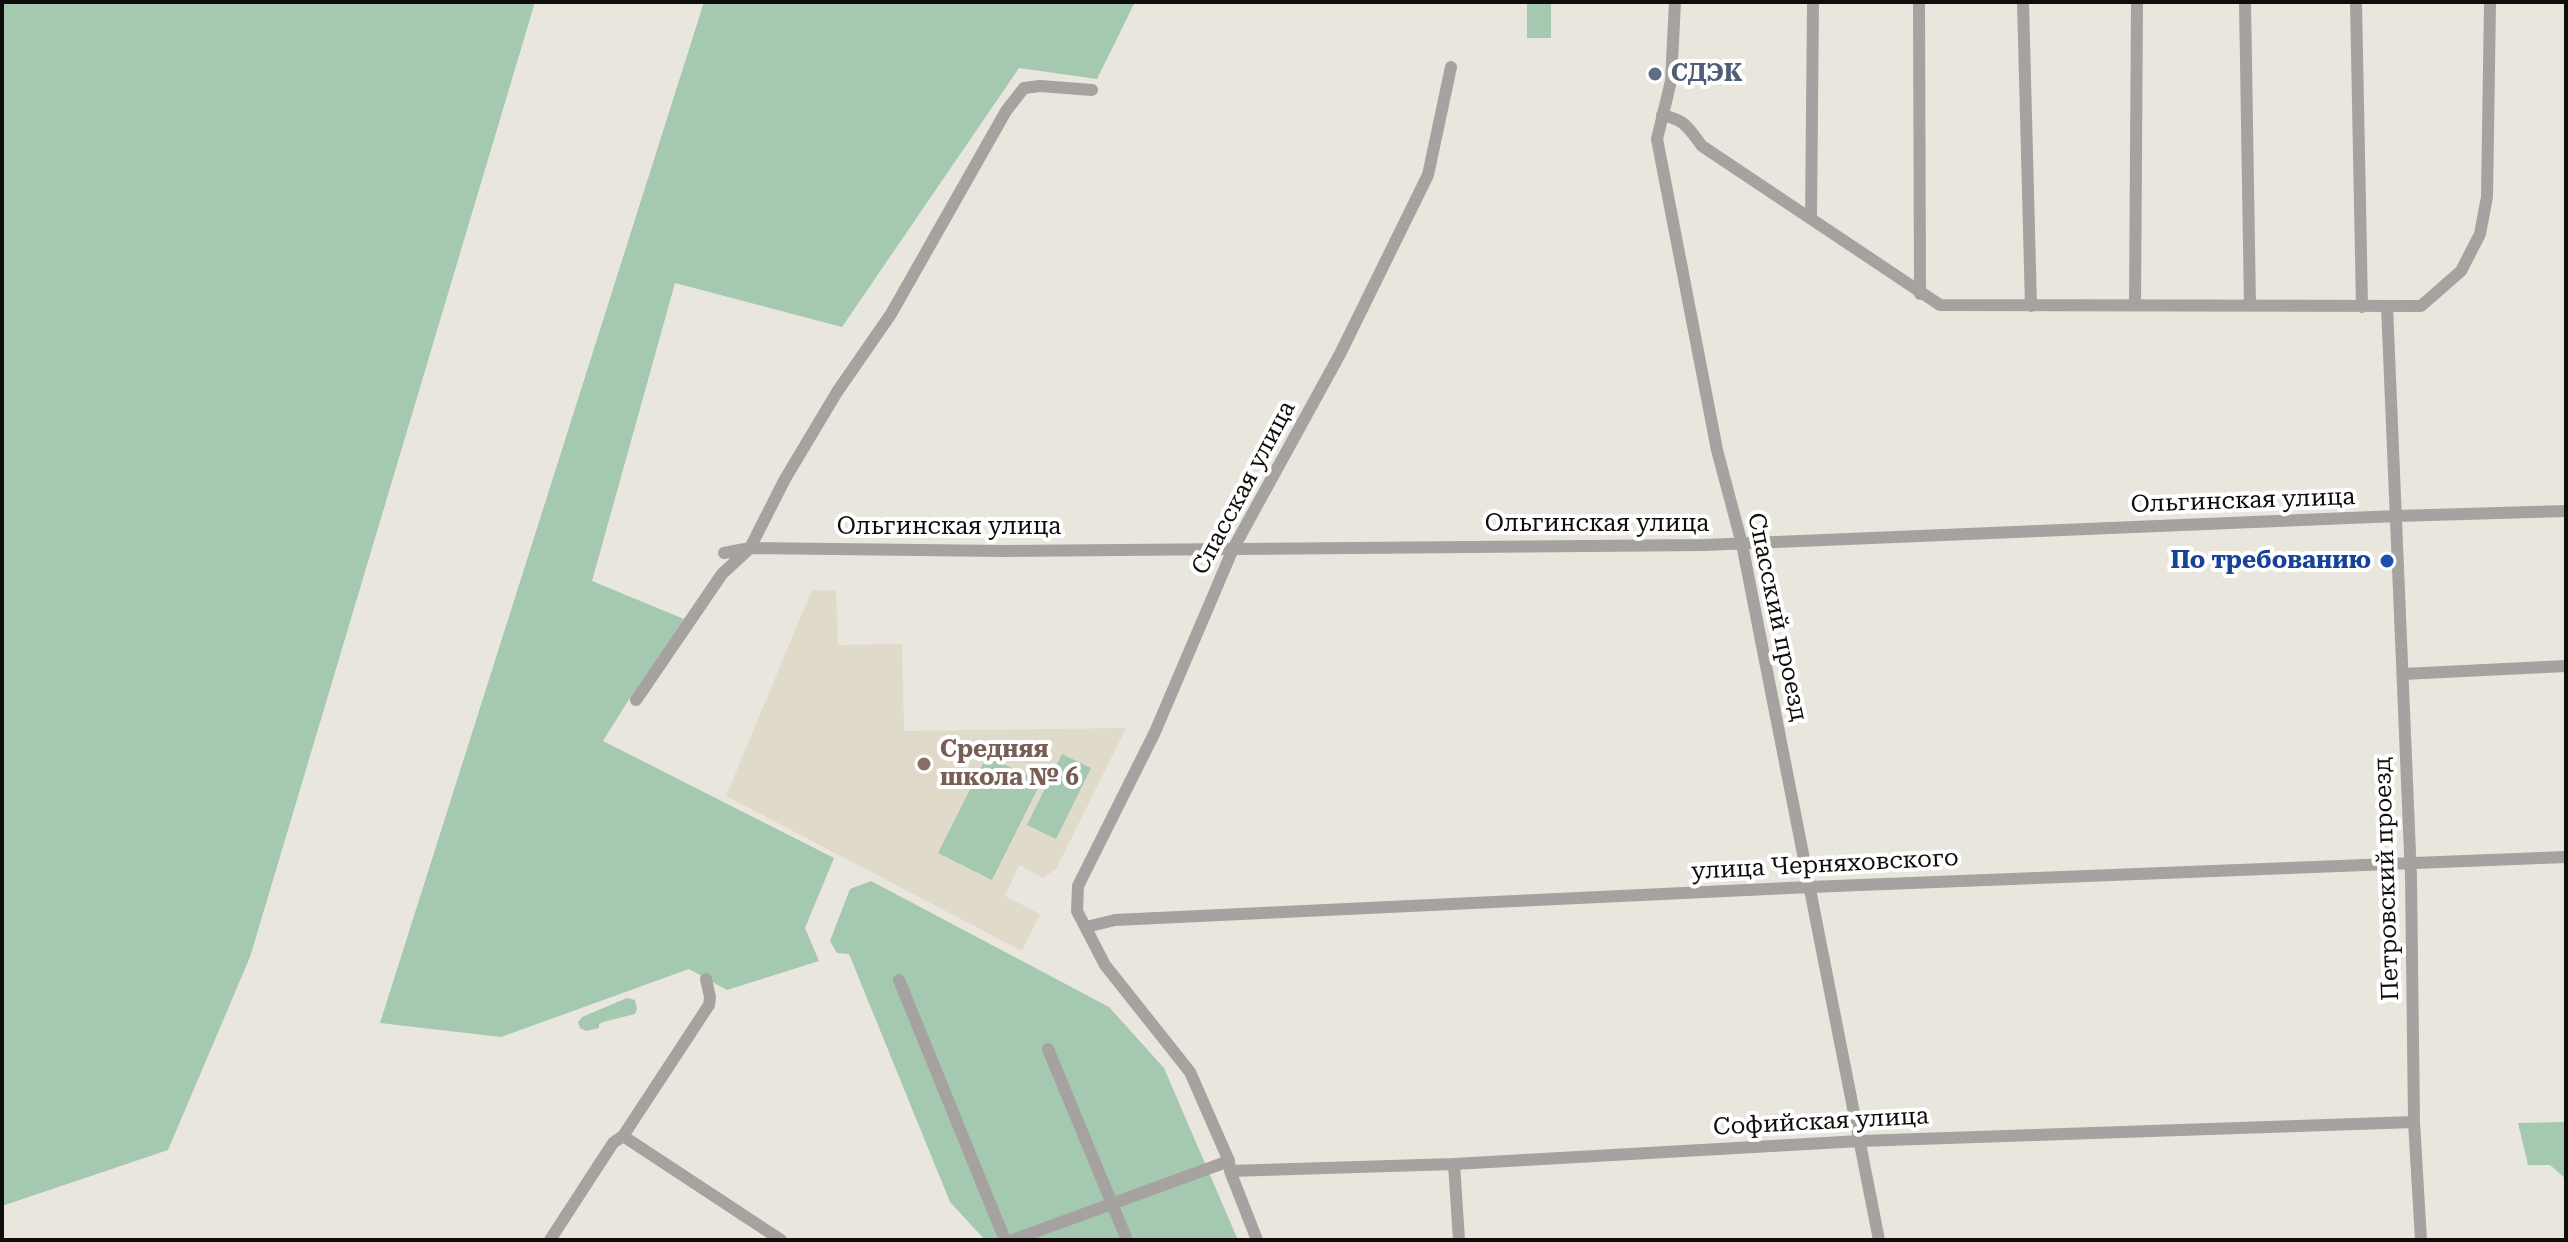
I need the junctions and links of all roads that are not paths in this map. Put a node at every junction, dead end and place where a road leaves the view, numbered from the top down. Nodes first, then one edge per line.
1 (1675, 2) edge
2 (1813, 2) edge
3 (1919, 2) edge
4 (2023, 2) edge
5 (2137, 2) edge
6 (2245, 2) edge
7 (2356, 2) edge
8 (2490, 2) edge
9 (1451, 67) dead end
10 (1092, 90) dead end
11 (1662, 115) junction
12 (1811, 219) junction
13 (1920, 294) junction
14 (2135, 305) junction
15 (2031, 306) junction
16 (2250, 306) junction
17 (2387, 306) junction
18 (2362, 307) junction
19 (2566, 511) edge
20 (2397, 516) junction
21 (1742, 544) junction
22 (750, 548) junction
23 (1233, 549) junction
24 (724, 553) dead end
25 (2566, 666) edge
26 (2403, 674) junction
27 (636, 700) dead end
28 (2566, 857) edge
29 (2410, 863) junction
30 (1810, 887) junction
31 (1086, 927) junction
32 (706, 979) dead end
33 (899, 980) dead end
34 (1048, 1049) dead end
35 (2414, 1122) junction
36 (623, 1136) junction
37 (1860, 1141) junction
38 (1454, 1164) junction
39 (1229, 1166) junction
40 (1114, 1203) junction
41 (550, 1240) edge
42 (781, 1240) edge
43 (1005, 1240) edge
44 (1013, 1240) edge
45 (1127, 1240) edge
46 (1257, 1240) edge
47 (1459, 1240) edge
48 (1879, 1240) edge
49 (2421, 1240) edge

1 - 11 street, Спасский проезд
2 - 12 street
3 - 13 street
4 - 15 street
5 - 14 street
6 - 16 street
7 - 18 street
8 - 17 street
9 - 23 street, Спасская улица
10 - 22 street
11 - 12 street
11 - 21 street, Спасский проезд
12 - 13 street
13 - 15 street
14 - 15 street
14 - 16 street
16 - 18 street
17 - 18 street
17 - 20 street, Петровский проезд
19 - 20 street, Ольгинская улица
20 - 21 street, Ольгинская улица
20 - 26 street, Петровский проезд
21 - 23 street, Ольгинская улица
21 - 30 street, Спасский проезд
22 - 23 street, Ольгинская улица
22 - 24 street, Ольгинская улица
22 - 27 street
23 - 31 street, Спасская улица
25 - 26 street
26 - 29 street, Петровский проезд
28 - 29 street, улица Черняховского
29 - 30 street, улица Черняховского
29 - 35 street, Петровский проезд
30 - 31 street, улица Черняховского
30 - 37 street, Спасский проезд
31 - 39 street, Спасская улица
32 - 36 street
33 - 43 street
34 - 40 street
35 - 37 street, Софийская улица
35 - 49 street, Петровский проезд
36 - 41 street
36 - 42 street
37 - 38 street, Софийская улица
37 - 48 street, Спасский проезд
38 - 39 street, Софийская улица
38 - 47 street
39 - 40 street, Софийская улица
39 - 46 street, Спасская улица
40 - 44 street, Софийская улица
40 - 45 street

